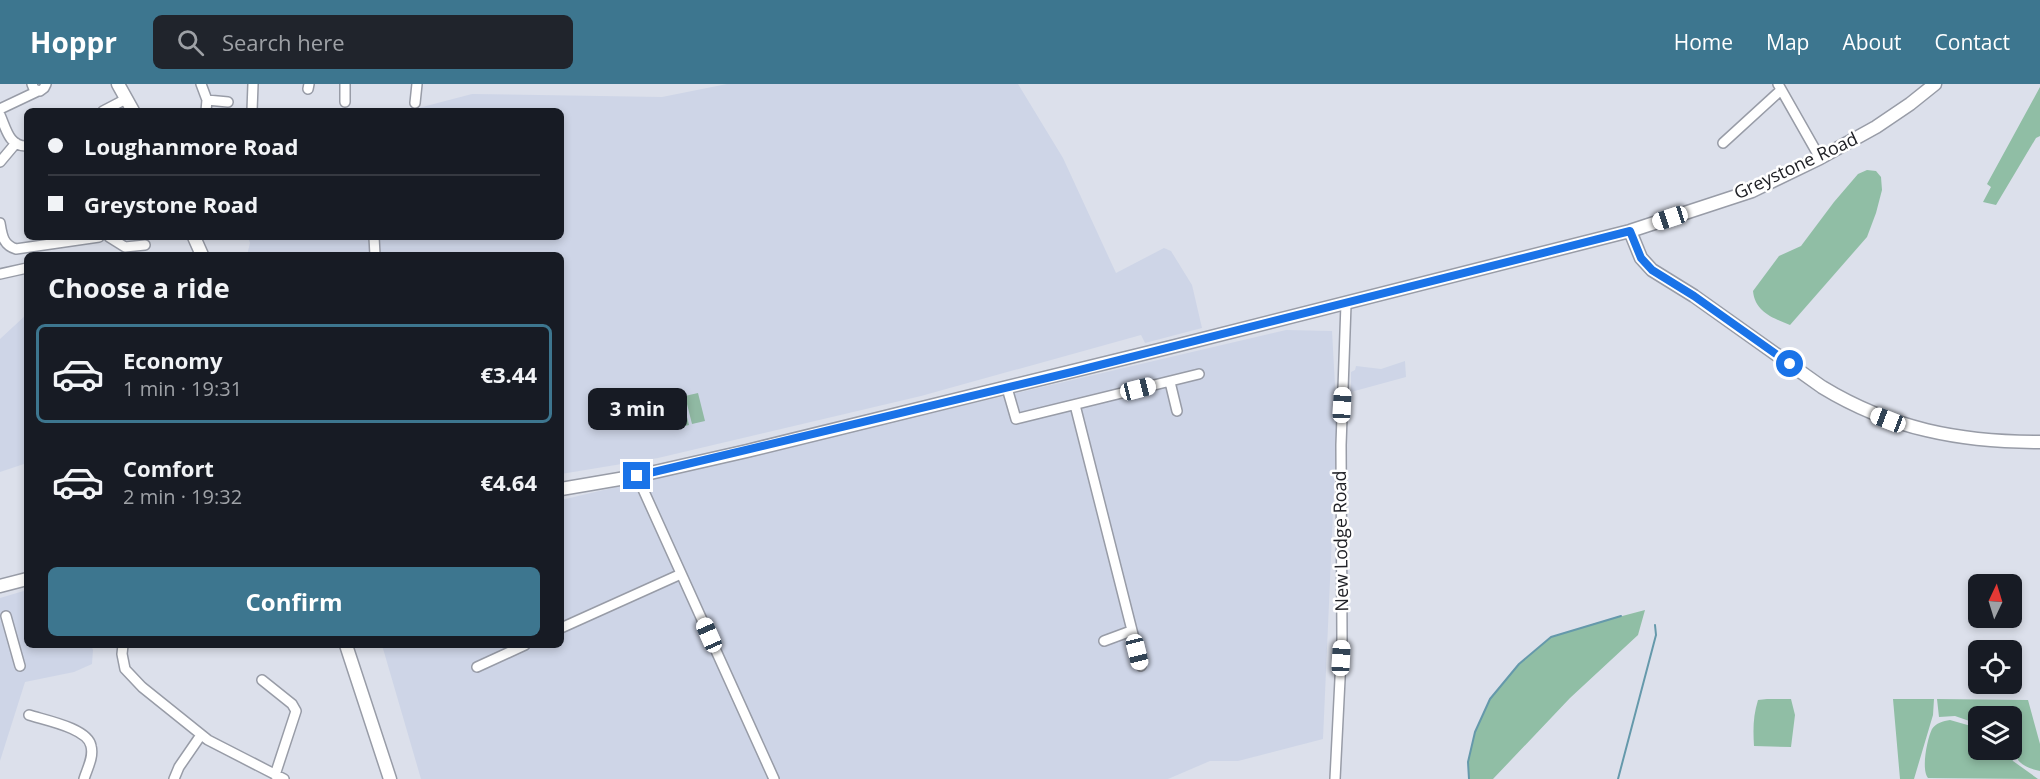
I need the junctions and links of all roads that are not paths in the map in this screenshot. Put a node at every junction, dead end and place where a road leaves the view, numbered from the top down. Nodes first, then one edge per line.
1 (45, 84) edge
2 (118, 84) edge
3 (201, 84) edge
4 (253, 84) edge
5 (345, 84) edge
6 (417, 84) edge
7 (1935, 84) edge
8 (1780, 87) edge
9 (35, 88) edge
10 (427, 97) dead end
11 (126, 99) junction
12 (207, 100) junction
13 (228, 102) dead end
14 (345, 102) dead end
15 (109, 108) edge
16 (131, 108) edge
17 (206, 108) edge
18 (252, 108) edge
19 (0, 109) edge
20 (0, 115) edge
21 (16, 143) junction
22 (1723, 143) dead end
23 (24, 146) edge
24 (1820, 158) junction
25 (0, 162) edge
26 (0, 222) edge
27 (1630, 231) junction
28 (85, 240) edge
29 (112, 240) edge
30 (145, 245) dead end
31 (124, 251) edge
32 (28, 252) edge
33 (24, 269) edge
34 (0, 274) edge
35 (1346, 303) junction
36 (1199, 374) dead end
37 (1170, 382) junction
38 (1007, 388) junction
39 (1075, 405) junction
40 (1177, 411) dead end
41 (2040, 442) edge
42 (637, 476) junction
43 (564, 488) edge
44 (681, 574) junction
45 (24, 580) edge
46 (0, 586) edge
47 (6, 616) dead end
48 (564, 627) edge
49 (1131, 631) junction
50 (1104, 641) dead end
51 (123, 648) edge
52 (347, 648) edge
53 (506, 649) edge
54 (20, 666) dead end
55 (1141, 666) dead end
56 (477, 667) dead end
57 (262, 680) dead end
58 (29, 715) dead end
59 (201, 735) junction
60 (279, 777) edge
61 (84, 779) edge
62 (174, 779) edge
63 (390, 779) edge
64 (774, 779) edge
65 (1335, 779) edge

1 - 9 street
2 - 11 main road
3 - 12 street
4 - 18 street
5 - 14 street
6 - 10 street
7 - 24 main road, Greystone Road
8 - 22 street
8 - 24 street
9 - 19 street
11 - 15 street
11 - 16 main road
12 - 13 street
12 - 17 street
20 - 21 street
21 - 23 street
21 - 25 street
24 - 27 main road, Greystone Road
26 - 32 street
27 - 35 main road, Greystone Road
27 - 41 main road
28 - 32 street
29 - 31 street
30 - 31 street
33 - 34 street
35 - 38 main road, Greystone Road
35 - 65 street, New Lodge Road
36 - 37 street
37 - 39 street
37 - 40 street
38 - 39 street
38 - 42 main road, Greystone Road
39 - 49 street
42 - 43 main road, Greystone Road
42 - 44 street
44 - 48 street
44 - 64 street
45 - 46 main road
47 - 54 street
49 - 50 street
49 - 55 street
51 - 59 street
52 - 63 main road
53 - 56 street
57 - 60 street
58 - 61 street
59 - 60 street
59 - 62 street

